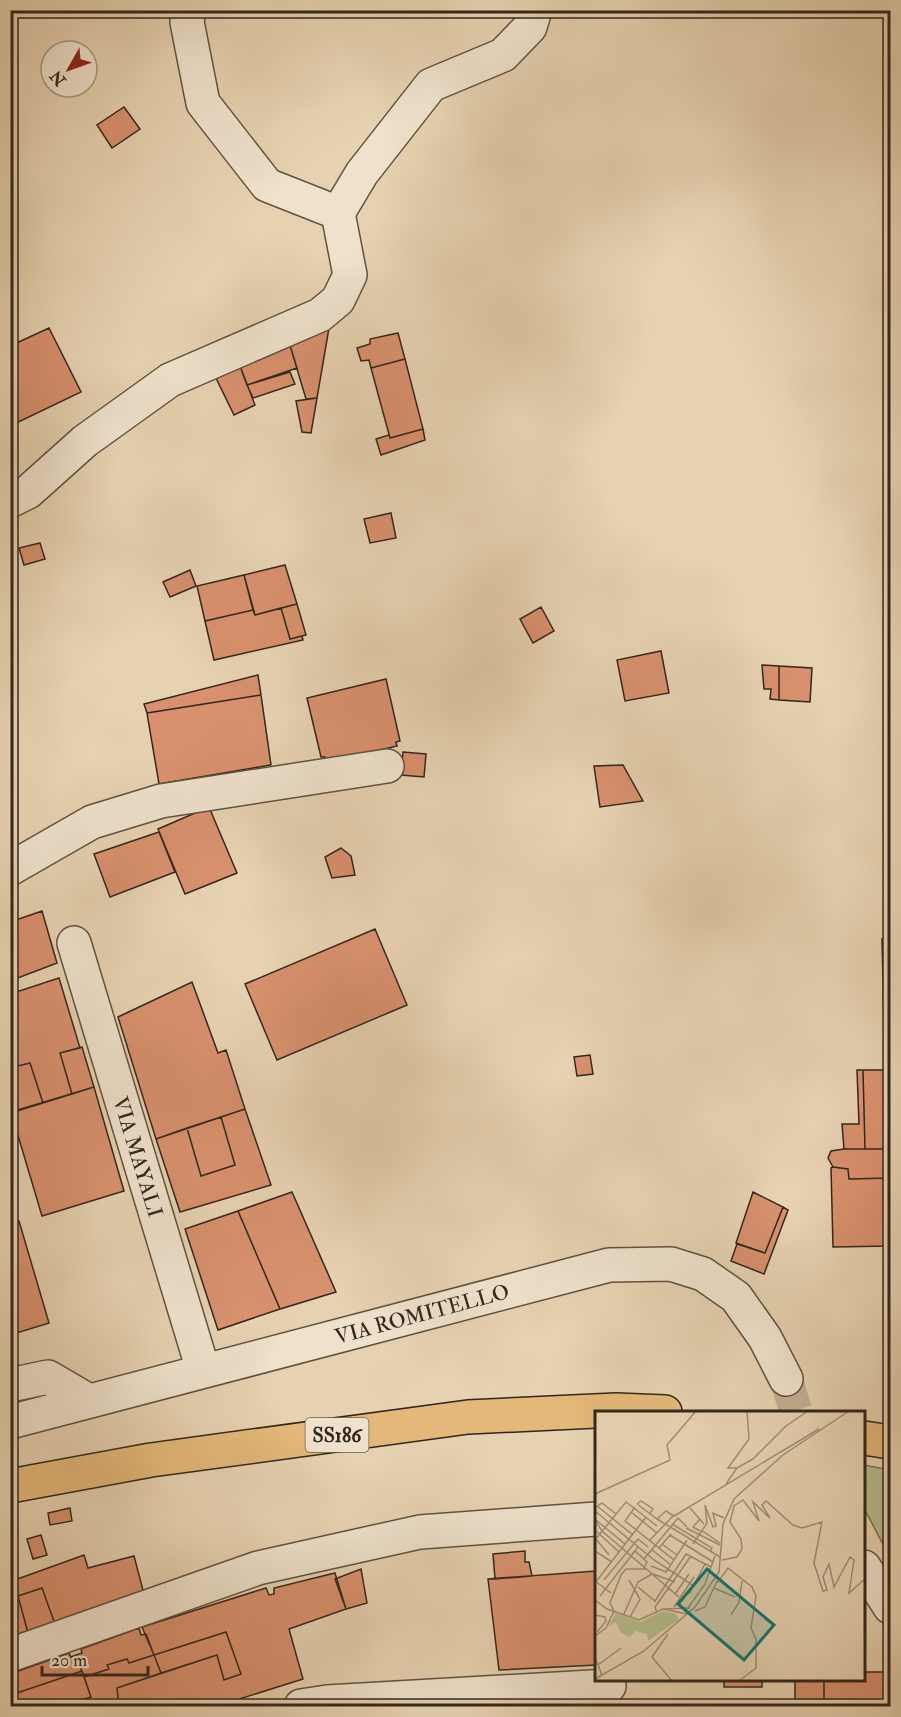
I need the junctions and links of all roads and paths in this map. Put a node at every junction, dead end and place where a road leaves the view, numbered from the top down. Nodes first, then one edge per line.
1 (189, 10) edge
2 (535, 10) edge
3 (338, 213) junction
4 (10, 501) edge
5 (387, 765) dead end
6 (10, 868) edge
7 (74, 943) dead end
8 (203, 1370) junction
9 (786, 1379) tunnel mouth
10 (10, 1385) edge
11 (89, 1401) junction
12 (632, 1411) edge
13 (10, 1422) edge
14 (865, 1438) edge
15 (891, 1442) edge
16 (10, 1486) edge
17 (595, 1519) edge
18 (865, 1568) edge
19 (891, 1607) edge
20 (10, 1655) edge
21 (609, 1686) dead end
22 (419, 1701) edge
23 (301, 1707) edge

1 - 3 street
2 - 3 street
3 - 4 street
5 - 6 street
7 - 8 street, VIA MAYALI
8 - 9 street, VIA ROMITELLO
8 - 11 street, VIA ROMITELLO
10 - 11 street
11 - 13 street, VIA ROMITELLO
12 - 16 main road, SS186
14 - 15 main road
17 - 20 street
18 - 19 street
21 - 22 street
22 - 23 street

